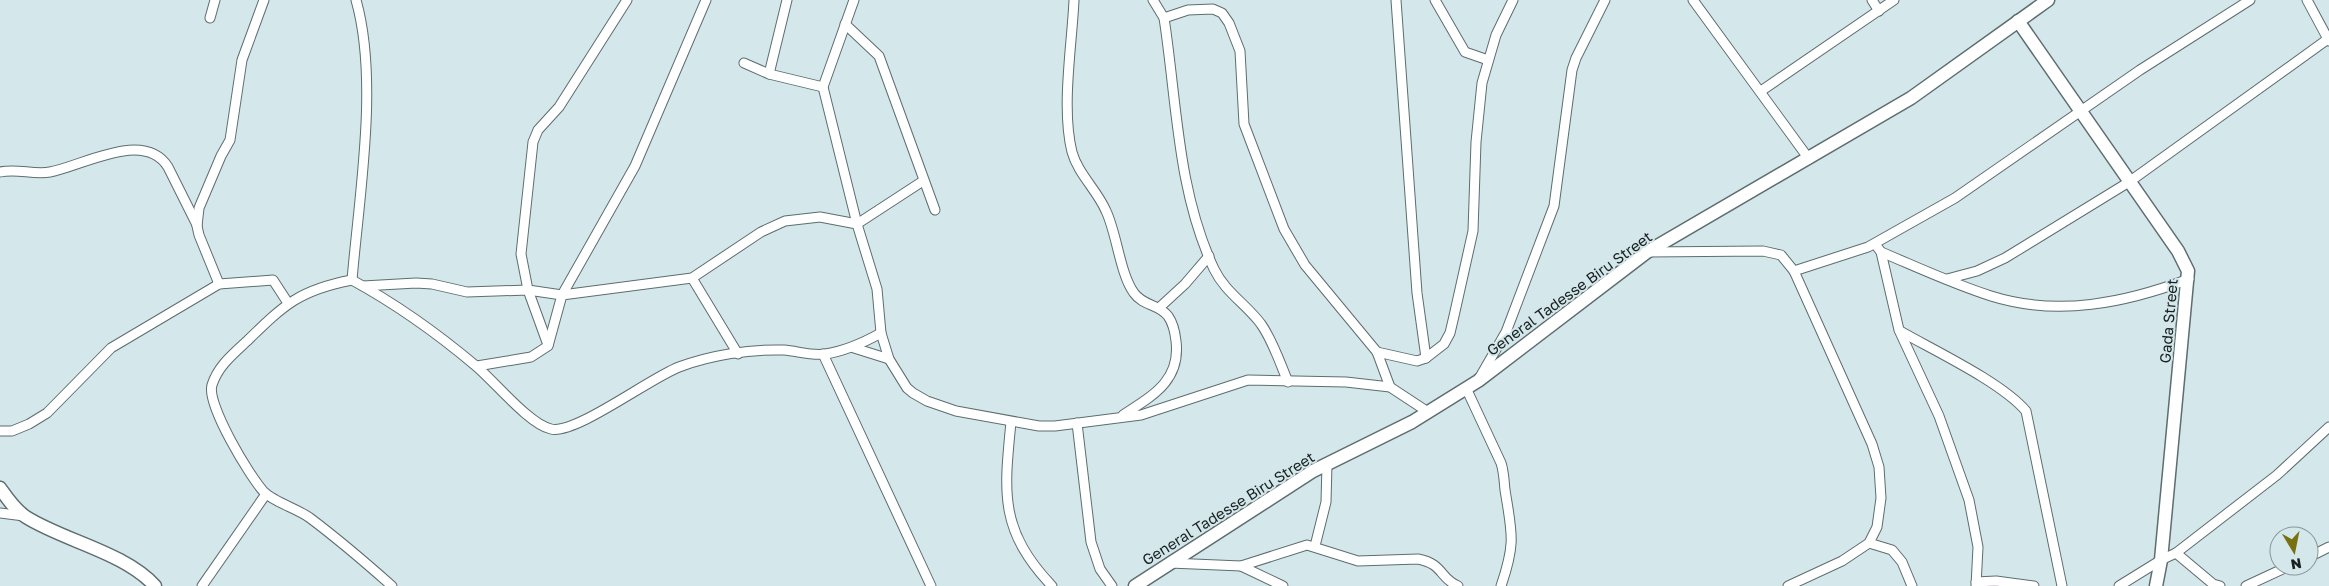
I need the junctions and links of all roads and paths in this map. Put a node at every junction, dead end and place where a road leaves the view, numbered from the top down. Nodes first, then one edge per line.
1 (215, 0) edge
2 (264, 0) edge
3 (356, 0) edge
4 (626, 0) edge
5 (706, 0) edge
6 (787, 0) edge
7 (854, 0) edge
8 (1074, 0) edge
9 (1153, 0) edge
10 (1396, 0) edge
11 (1436, 0) edge
12 (1513, 0) edge
13 (1605, 0) edge
14 (1692, 0) edge
15 (1872, 0) edge
16 (1894, 0) edge
17 (2048, 0) edge
18 (2250, 0) edge
19 (2307, 0) edge
20 (1879, 10) junction
21 (210, 18) dead end
22 (1164, 18) junction
23 (2018, 21) junction
24 (846, 24) junction
25 (2328, 40) edge
26 (1488, 60) junction
27 (744, 63) dead end
28 (769, 74) junction
29 (823, 87) junction
30 (1761, 91) junction
31 (2080, 113) junction
32 (1809, 159) junction
33 (0, 172) edge
34 (923, 181) junction
35 (2129, 182) junction
36 (935, 210) dead end
37 (857, 224) junction
38 (197, 226) junction
39 (1878, 248) junction
40 (1647, 252) junction
41 (1209, 256) junction
42 (1794, 271) junction
43 (692, 278) junction
44 (1947, 279) junction
45 (2189, 279) junction
46 (352, 280) junction
47 (219, 284) junction
48 (363, 286) junction
49 (528, 290) junction
50 (562, 295) junction
51 (288, 303) junction
52 (1160, 307) junction
53 (1899, 330) junction
54 (881, 333) junction
55 (548, 346) junction
56 (854, 348) junction
57 (1378, 352) junction
58 (738, 354) junction
59 (823, 354) junction
60 (1426, 358) junction
61 (889, 359) junction
62 (477, 366) junction
63 (1478, 381) junction
64 (1288, 382) junction
65 (1390, 387) junction
66 (1466, 388) junction
67 (1428, 412) junction
68 (1120, 417) junction
69 (1011, 422) junction
70 (1077, 423) junction
71 (2329, 426) edge
72 (0, 431) edge
73 (1328, 464) junction
74 (0, 488) edge
75 (266, 494) junction
76 (0, 513) edge
77 (25, 516) junction
78 (1869, 543) junction
79 (1316, 546) junction
80 (2176, 553) junction
81 (2161, 560) junction
82 (1169, 563) junction
83 (1241, 566) junction
84 (2269, 575) edge
85 (1976, 584) edge
86 (1278, 585) edge
87 (155, 586) edge
88 (202, 586) edge
89 (392, 586) edge
90 (931, 586) edge
91 (1052, 586) edge
92 (1112, 586) edge
93 (1136, 586) edge
94 (1458, 586) edge
95 (1501, 586) edge
96 (1788, 586) edge
97 (1912, 586) edge
98 (2034, 586) edge
99 (2062, 586) edge
100 (2119, 586) edge
101 (2156, 586) edge
102 (2220, 586) edge
103 (2246, 586) edge

1 - 21 street
2 - 38 street
3 - 46 street
4 - 49 street
5 - 50 street
6 - 28 street
7 - 24 street
8 - 52 street
9 - 22 street
10 - 60 street
11 - 26 street
12 - 26 street
13 - 63 street
14 - 30 street
15 - 20 street
16 - 20 street
17 - 23 street, General Tadesse Biru Street
18 - 31 street
19 - 25 street
20 - 30 street
22 - 41 street
22 - 57 street
23 - 31 street, Gada Street
23 - 32 street, General Tadesse Biru Street
24 - 29 street
24 - 34 street
25 - 35 street
26 - 60 street
27 - 28 street
28 - 29 street
29 - 37 street
30 - 32 street
31 - 35 street, Gada Street
31 - 39 street
32 - 40 street, General Tadesse Biru Street
33 - 38 street
34 - 36 street
34 - 37 street
35 - 44 street
35 - 45 street, Gada Street
37 - 43 street
37 - 54 street
38 - 47 street
39 - 42 street
39 - 44 street
39 - 53 street
40 - 42 street
40 - 63 street, General Tadesse Biru Street
41 - 52 street
41 - 64 street
42 - 78 street
43 - 50 street
43 - 58 street
44 - 45 street
45 - 81 street, Gada Street
46 - 48 street
46 - 51 street
47 - 51 street
47 - 72 street
48 - 49 street
48 - 62 street
49 - 50 street
49 - 55 street
50 - 55 street
51 - 75 street
52 - 68 street
53 - 85 street
53 - 99 street
54 - 56 street
54 - 61 street
55 - 62 street
56 - 59 street
56 - 61 street
57 - 60 street
57 - 65 street
58 - 59 street
58 - 62 street
59 - 90 street
61 - 69 street
63 - 66 street, General Tadesse Biru Street
64 - 65 street
64 - 68 street
65 - 67 street
66 - 67 street, General Tadesse Biru Street
66 - 95 street
67 - 73 street, General Tadesse Biru Street
68 - 70 street
69 - 70 street
69 - 91 street
70 - 92 street
71 - 80 street
73 - 79 street
73 - 82 street, General Tadesse Biru Street
74 - 77 street
75 - 88 street
75 - 89 street
76 - 77 street
77 - 87 street
78 - 96 street
78 - 97 street
79 - 83 street
79 - 94 street
80 - 81 street
80 - 102 street
81 - 100 street
81 - 101 street, Gada Street
82 - 83 street
82 - 93 street, General Tadesse Biru Street
83 - 86 street
84 - 103 street
85 - 98 street

